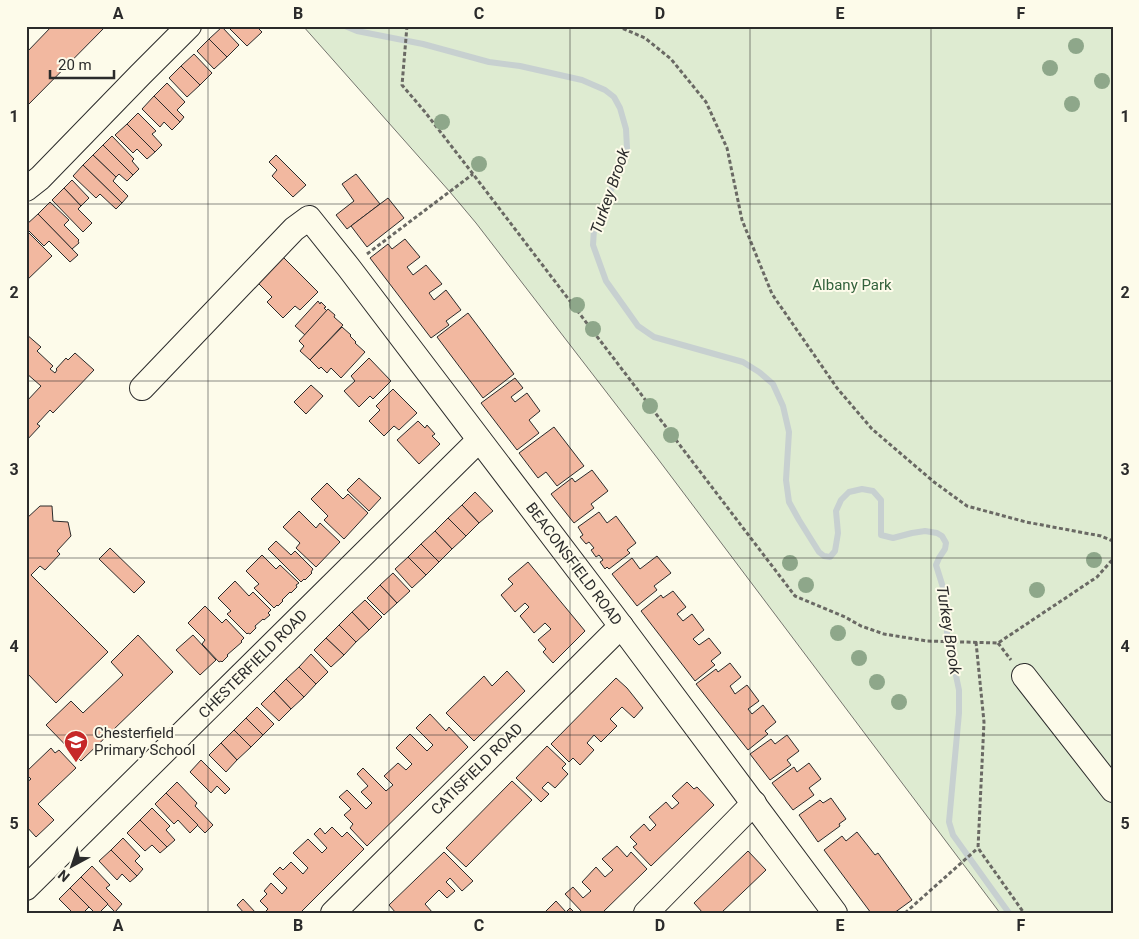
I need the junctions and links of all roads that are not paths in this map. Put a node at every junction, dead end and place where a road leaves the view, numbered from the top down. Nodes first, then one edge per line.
1 (189, 26) edge
2 (26, 189) edge
3 (142, 388) dead end
4 (479, 440) junction
5 (621, 626) junction
6 (1024, 676) dead end
7 (1113, 790) edge
8 (754, 803) junction
9 (26, 888) edge
10 (333, 913) edge
11 (646, 913) edge
12 (835, 913) edge

1 - 2 street
3 - 4 street, BEACONSFIELD ROAD
4 - 5 street, BEACONSFIELD ROAD
4 - 9 street, CHESTERFIELD ROAD
5 - 8 street, BEACONSFIELD ROAD
5 - 10 street, CATISFIELD ROAD
6 - 7 street
8 - 11 street
8 - 12 street, BEACONSFIELD ROAD

